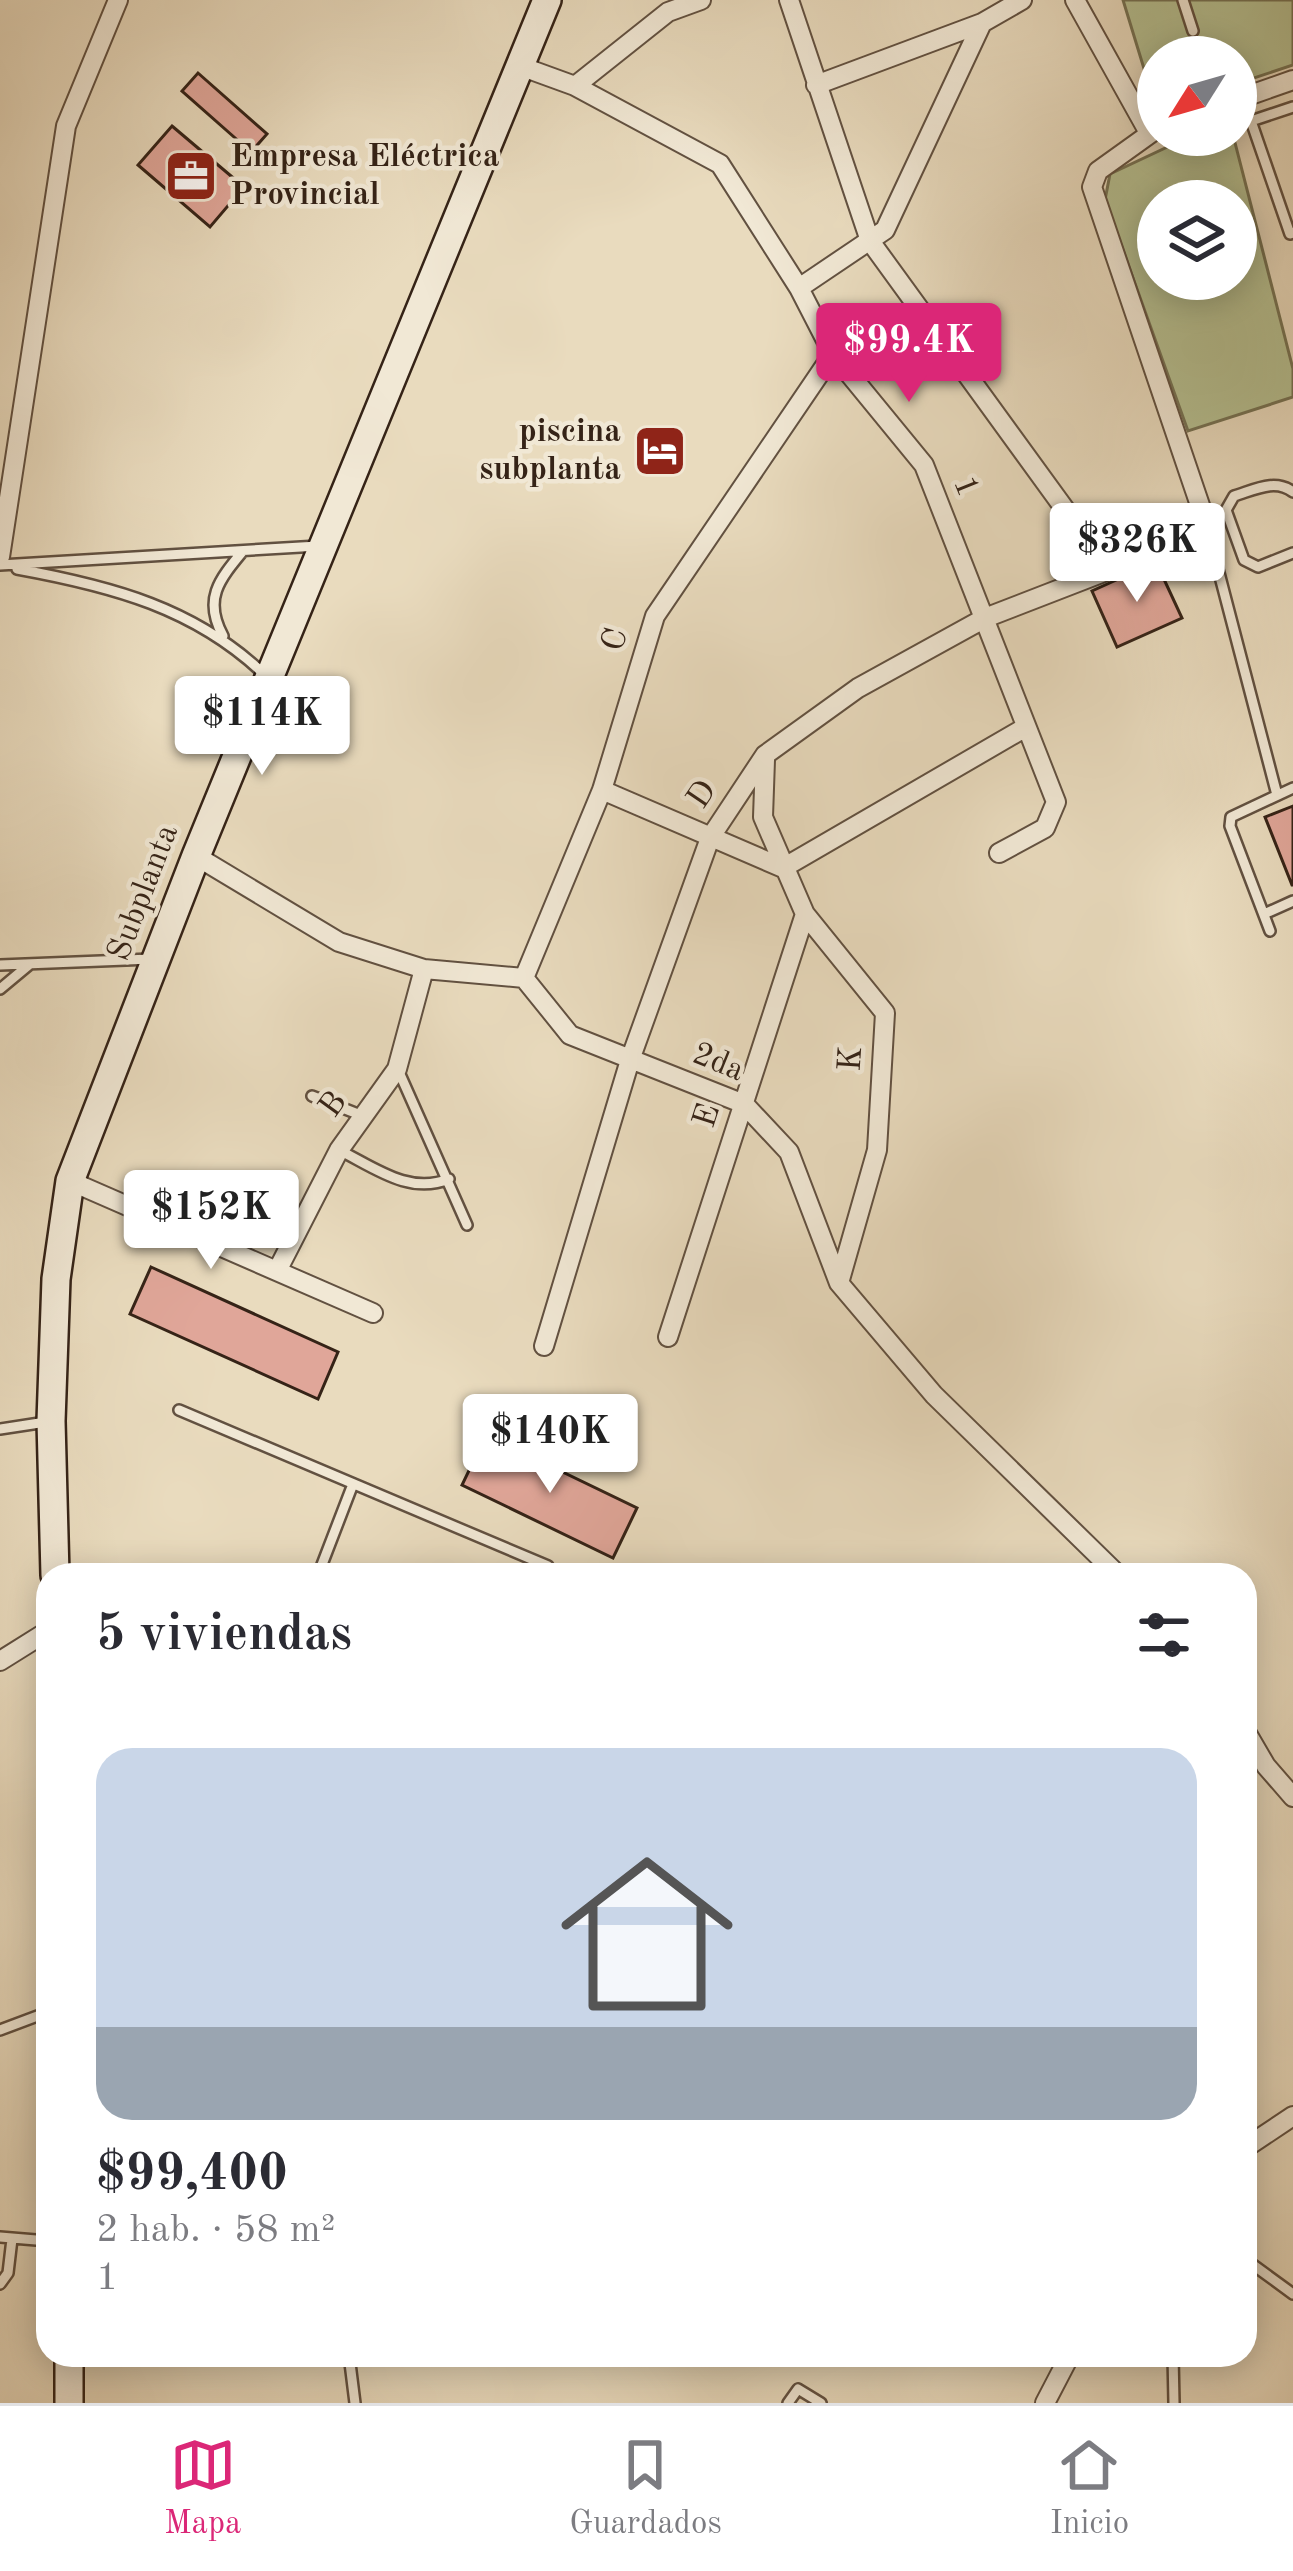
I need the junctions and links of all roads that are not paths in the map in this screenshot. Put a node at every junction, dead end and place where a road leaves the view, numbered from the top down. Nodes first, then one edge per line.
1 (118, 0) edge
2 (547, 0) edge
3 (701, 0) edge
4 (789, 0) edge
5 (1022, 0) edge
6 (1075, 0) edge
7 (1183, 0) edge
8 (982, 23) junction
9 (1193, 31) dead end
10 (520, 66) junction
11 (1293, 80) edge
12 (575, 86) junction
13 (816, 86) junction
14 (1257, 93) edge
15 (1137, 103) edge
16 (1293, 107) edge
17 (1137, 141) edge
18 (1293, 233) edge
19 (870, 241) junction
20 (799, 288) junction
21 (833, 353) junction
22 (1293, 492) edge
23 (1206, 524) junction
24 (323, 546) junction
25 (243, 550) junction
26 (1293, 553) edge
27 (0, 563) edge
28 (1108, 570) junction
29 (986, 618) junction
30 (225, 640) junction
31 (269, 679) junction
32 (1026, 727) junction
33 (765, 755) junction
34 (1293, 788) edge
35 (602, 790) junction
36 (1277, 795) junction
37 (711, 837) junction
38 (999, 853) dead end
39 (196, 856) junction
40 (783, 868) junction
41 (1293, 901) edge
42 (805, 914) junction
43 (1264, 914) junction
44 (1270, 931) dead end
45 (157, 959) junction
46 (30, 964) junction
47 (0, 965) edge
48 (424, 969) junction
49 (524, 978) junction
50 (0, 988) edge
51 (630, 1060) junction
52 (397, 1069) junction
53 (312, 1096) dead end
54 (744, 1104) junction
55 (363, 1117) junction
56 (339, 1150) junction
57 (449, 1179) junction
58 (70, 1181) junction
59 (467, 1226) dead end
60 (277, 1271) junction
61 (839, 1282) junction
62 (374, 1313) dead end
63 (668, 1337) dead end
64 (544, 1346) dead end
65 (179, 1410) dead end
66 (51, 1421) junction
67 (0, 1429) edge
68 (352, 1484) junction
69 (55, 1563) edge
70 (322, 1563) edge
71 (541, 1563) edge
72 (1106, 1563) edge
73 (36, 1638) edge
74 (0, 1661) edge
75 (1257, 1751) edge
76 (1293, 1797) edge
77 (36, 2016) edge
78 (0, 2030) edge
79 (1293, 2116) edge
80 (1257, 2140) edge
81 (6, 2238) edge
82 (36, 2240) edge
83 (1257, 2268) edge
84 (0, 2284) edge
85 (1293, 2294) edge
86 (69, 2367) edge
87 (350, 2367) edge
88 (1064, 2367) edge
89 (1173, 2367) edge
90 (70, 2403) edge
91 (355, 2403) edge
92 (788, 2403) edge
93 (821, 2403) edge
94 (1045, 2403) edge
95 (1174, 2403) edge

1 - 27 street
2 - 10 street, Subplanta
3 - 12 street
4 - 13 street
5 - 8 street
6 - 15 street
7 - 9 lane
8 - 13 street
8 - 19 street
10 - 12 street, 1
10 - 24 street, Subplanta
11 - 14 street
12 - 20 street, 1
13 - 19 street
16 - 18 lane
17 - 23 street
19 - 20 street
19 - 28 street
20 - 21 street, 1
21 - 29 street, 1
21 - 35 street, C
22 - 26 lane
23 - 28 street, D
23 - 36 lane
24 - 25 lane
24 - 31 street, Subplanta
25 - 27 lane
25 - 30 lane
27 - 30 lane
28 - 29 street, D
29 - 32 street, 1
29 - 33 street, D
30 - 31 lane
31 - 39 street, Subplanta
32 - 38 street, 1
32 - 40 street
33 - 37 street, D
33 - 40 street, K
34 - 36 lane
35 - 37 street
35 - 49 street, C
36 - 43 lane
37 - 40 street
37 - 51 street, D
39 - 45 street, Subplanta
39 - 48 street
40 - 42 street, K
41 - 43 lane
42 - 54 street, E
42 - 61 street, K
43 - 44 lane
45 - 46 lane
45 - 58 street, Subplanta
46 - 47 lane
46 - 50 lane
48 - 49 street
48 - 52 street, B
49 - 51 street, 2da
51 - 54 street, 2da
51 - 64 street, D
52 - 55 street, B
52 - 57 lane
53 - 55 lane
54 - 61 street, 2da
54 - 63 street, E
55 - 56 street, B
56 - 57 lane
56 - 60 street, B
57 - 59 lane
58 - 60 street
58 - 66 street, Subplanta
60 - 62 street
61 - 72 street, 2da
65 - 68 lane
66 - 67 lane
66 - 69 street, Subplanta
68 - 70 lane
68 - 71 lane
73 - 74 street
75 - 76 street
77 - 78 lane
79 - 80 street
81 - 82 lane
81 - 84 lane
83 - 85 lane
86 - 90 street
87 - 91 lane
88 - 94 street
89 - 95 lane
92 - 93 lane

